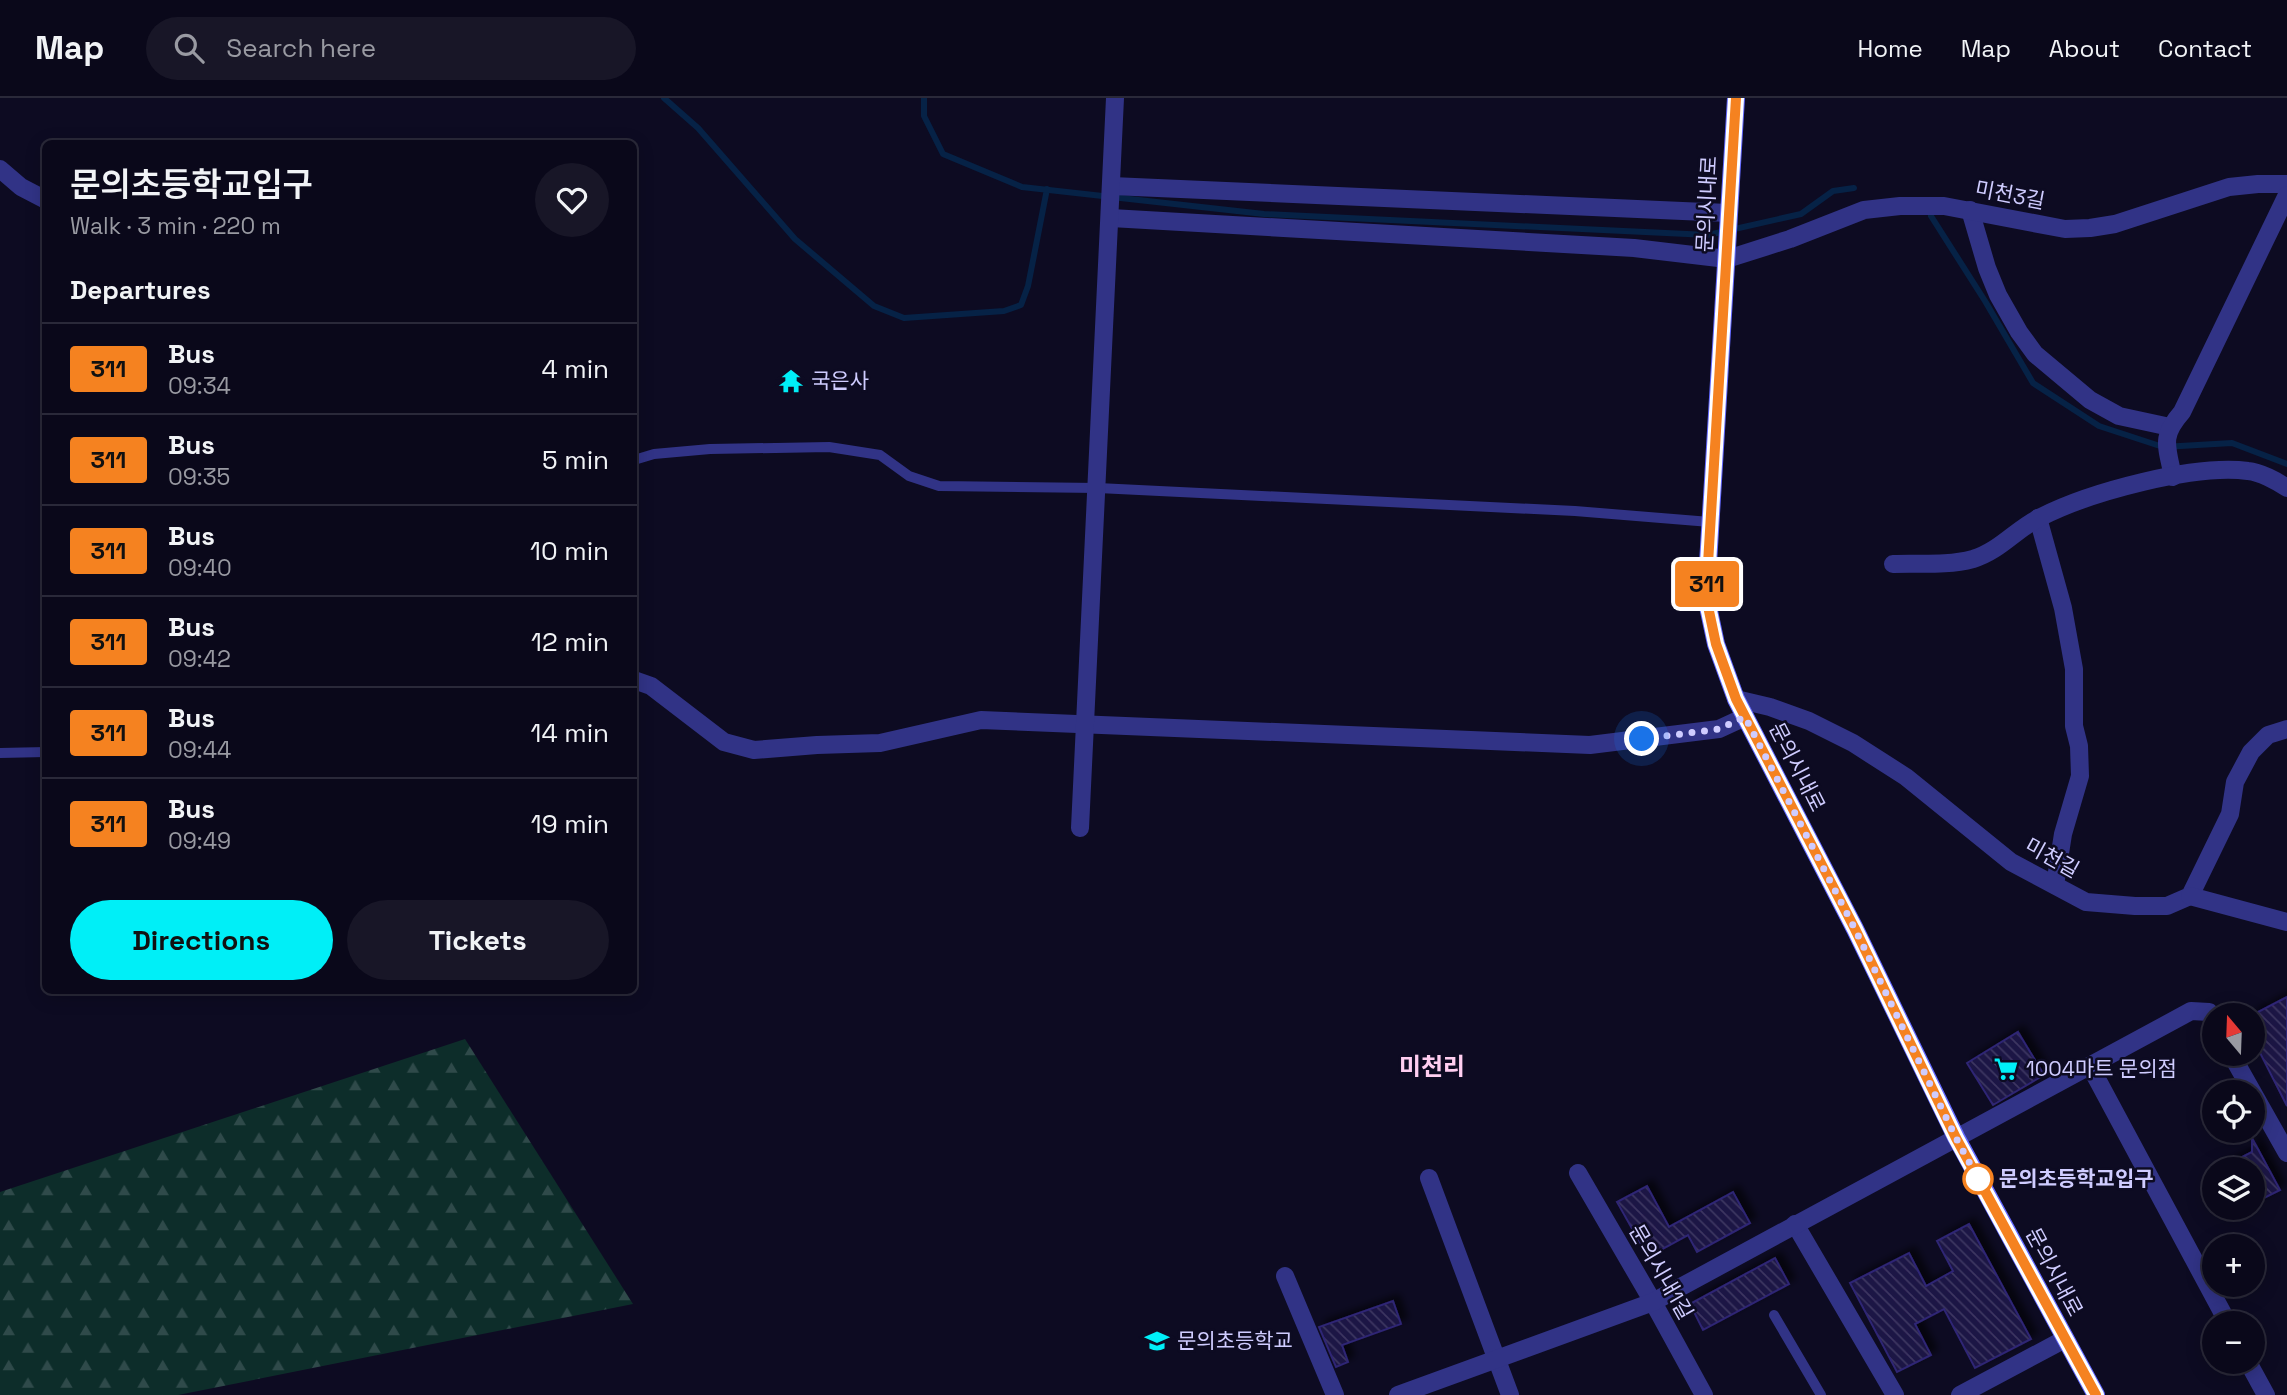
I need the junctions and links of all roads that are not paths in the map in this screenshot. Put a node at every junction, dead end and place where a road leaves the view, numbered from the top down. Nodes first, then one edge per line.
1 (1115, 98) edge
2 (1736, 98) edge
3 (0, 169) edge
4 (2287, 184) edge
5 (1112, 189) junction
6 (2287, 195) edge
7 (42, 198) edge
8 (1970, 210) junction
9 (1111, 214) junction
10 (1728, 217) junction
11 (1726, 251) junction
12 (2168, 431) junction
13 (637, 459) edge
14 (2172, 471) junction
15 (1098, 488) junction
16 (2287, 488) edge
17 (2038, 518) junction
18 (1710, 522) junction
19 (1893, 564) dead end
20 (637, 681) edge
21 (1736, 699) junction
22 (1745, 717) junction
23 (1084, 724) junction
24 (2287, 729) edge
25 (42, 752) edge
26 (0, 753) edge
27 (1080, 828) dead end
28 (2054, 885) junction
29 (2190, 896) junction
30 (2287, 922) edge
31 (2202, 1012) edge
32 (2090, 1066) junction
33 (2239, 1066) edge
34 (2282, 1131) edge
35 (1956, 1138) junction
36 (2287, 1153) edge
37 (1578, 1172) dead end
38 (1429, 1178) dead end
39 (1795, 1224) junction
40 (1285, 1276) dead end
41 (1653, 1302) junction
42 (2222, 1311) edge
43 (1774, 1315) dead end
44 (2065, 1339) junction
45 (1498, 1360) junction
46 (2255, 1374) edge
47 (1335, 1395) edge
48 (1398, 1395) edge
49 (1510, 1395) edge
50 (1703, 1395) edge
51 (1821, 1395) edge
52 (1895, 1395) edge
53 (1960, 1395) edge
54 (2096, 1395) edge
55 (2266, 1395) edge

1 - 5 street
2 - 10 street, 문의시내로
3 - 7 street
4 - 8 street, 미천3길
5 - 9 street
5 - 10 street
6 - 12 street
8 - 11 street, 미천3길
8 - 12 street
9 - 11 street
9 - 15 street
10 - 11 street, 문의시내로
11 - 18 street, 문의시내로
12 - 14 street
13 - 15 lane
14 - 16 street
14 - 17 street
15 - 18 lane
15 - 23 street
17 - 19 street
17 - 28 street
18 - 21 street, 문의시내로
20 - 23 street
21 - 22 street, 문의시내로
21 - 28 street, 미천길
22 - 23 street
22 - 35 street, 문의시내로
23 - 27 street
24 - 29 street
25 - 26 lane
28 - 29 street, 미천길
29 - 30 street
31 - 32 street
32 - 35 street
32 - 42 street
33 - 34 street
34 - 36 street
35 - 39 street
35 - 44 street, 문의시내로
37 - 41 street, 문의시내1길
38 - 45 street
39 - 41 street
39 - 52 street
40 - 47 street
41 - 45 street
41 - 50 street, 문의시내1길
43 - 51 lane
44 - 53 street
44 - 54 street, 문의시내로
45 - 48 street
45 - 49 street
46 - 55 street

